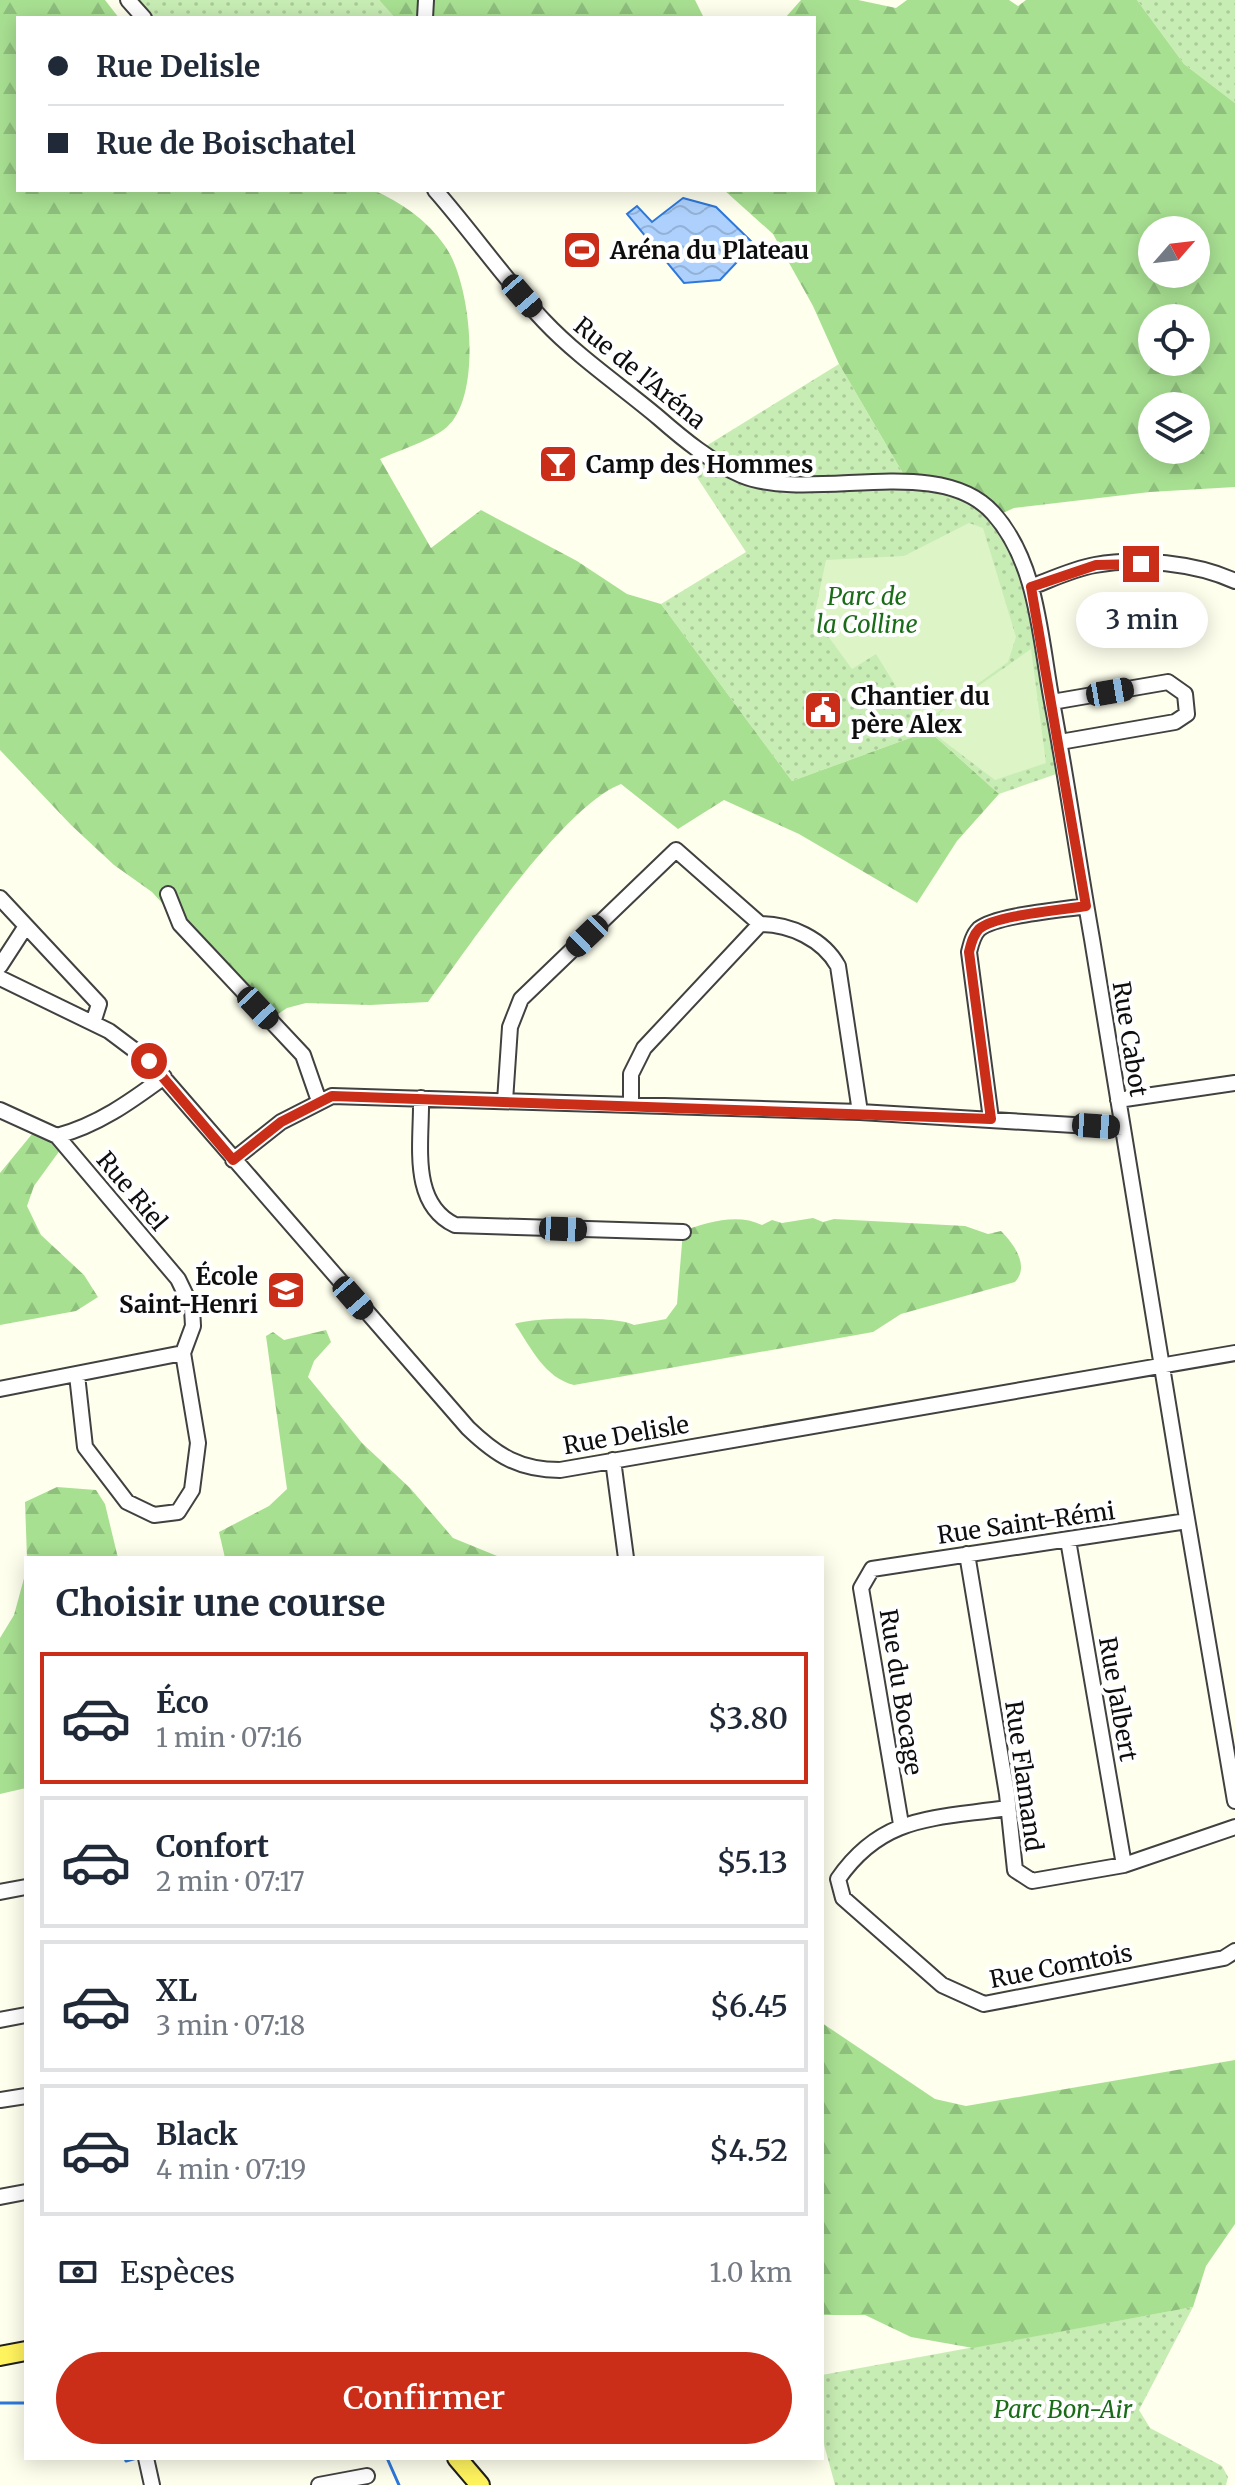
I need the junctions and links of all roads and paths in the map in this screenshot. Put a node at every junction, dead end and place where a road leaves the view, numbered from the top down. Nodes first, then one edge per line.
1 (437, 192) edge
2 (778, 484) joint
3 (1235, 581) edge
4 (1031, 587) junction
5 (1052, 702) junction
6 (1060, 742) junction
7 (168, 894) dead end
8 (0, 898) edge
9 (1086, 906) junction
10 (760, 924) junction
11 (26, 926) junction
12 (0, 966) edge
13 (0, 978) edge
14 (93, 1023) junction
15 (164, 1077) junction
16 (1235, 1083) edge
17 (421, 1098) junction
18 (1118, 1100) junction
19 (319, 1101) junction
20 (505, 1101) junction
21 (631, 1103) junction
22 (0, 1110) edge
23 (860, 1112) junction
24 (991, 1119) junction
25 (1123, 1128) junction
26 (57, 1136) junction
27 (233, 1160) junction
28 (683, 1232) dead end
29 (183, 1353) junction
30 (1235, 1353) edge
31 (1161, 1365) junction
32 (77, 1375) junction
33 (0, 1389) edge
34 (613, 1460) junction
35 (1187, 1521) junction
36 (1068, 1540) junction
37 (967, 1554) junction
38 (626, 1556) edge
39 (872, 1569) joint
40 (1235, 1801) edge
41 (1007, 1808) junction
42 (901, 1824) junction
43 (1235, 1827) edge
44 (1124, 1865) junction
45 (24, 1887) edge
46 (0, 1892) edge
47 (1235, 1951) edge
48 (24, 2015) edge
49 (0, 2020) edge
50 (24, 2096) edge
51 (0, 2100) edge
52 (24, 2192) edge
53 (0, 2197) edge
54 (24, 2351) edge
55 (0, 2356) edge
56 (146, 2460) edge
57 (459, 2460) edge
58 (367, 2476) dead end
59 (152, 2485) edge
60 (319, 2485) edge
61 (480, 2485) edge

1 - 2 street, Rue de l'Aréna
2 - 4 street, Rue Cabot
3 - 4 street
4 - 5 street, Rue Cabot
5 - 6 street, Rue Cabot
5 - 6 street
6 - 9 street, Rue Cabot
7 - 19 street
8 - 11 street
9 - 18 street, Rue Cabot
9 - 24 street
10 - 20 street
10 - 21 street
10 - 23 street
11 - 12 street
11 - 14 street
13 - 14 street, Rue Delisle
14 - 15 street, Rue Delisle
15 - 26 street
15 - 27 street, Rue Delisle
16 - 18 street
17 - 19 street
17 - 20 street
17 - 28 street
18 - 25 street, Rue Cabot
19 - 27 street
20 - 21 street
21 - 23 street
22 - 26 street, Rue Riel
23 - 24 street
24 - 25 street
25 - 31 street, Rue Cabot
26 - 29 street, Rue Riel
27 - 34 street, Rue Delisle
29 - 32 street
29 - 32 street, Rue Riel
30 - 31 street, Rue Delisle
31 - 34 street, Rue Delisle
31 - 35 street, Rue Cabot
32 - 33 street
34 - 38 street
35 - 36 street, Rue Saint-Rémi
35 - 40 street, Rue Cabot
36 - 37 street, Rue Saint-Rémi
36 - 44 street, Rue Jalbert
37 - 39 street, Rue Saint-Rémi
37 - 41 street, Rue Flamand
39 - 42 street, Rue du Bocage
41 - 42 street
41 - 44 street, Rue Flamand
42 - 47 street, Rue Comtois
43 - 44 street, Rue Flamand
45 - 46 street
48 - 49 street
50 - 51 street
52 - 53 street
54 - 55 main road
56 - 59 street
57 - 61 main road
58 - 60 street

